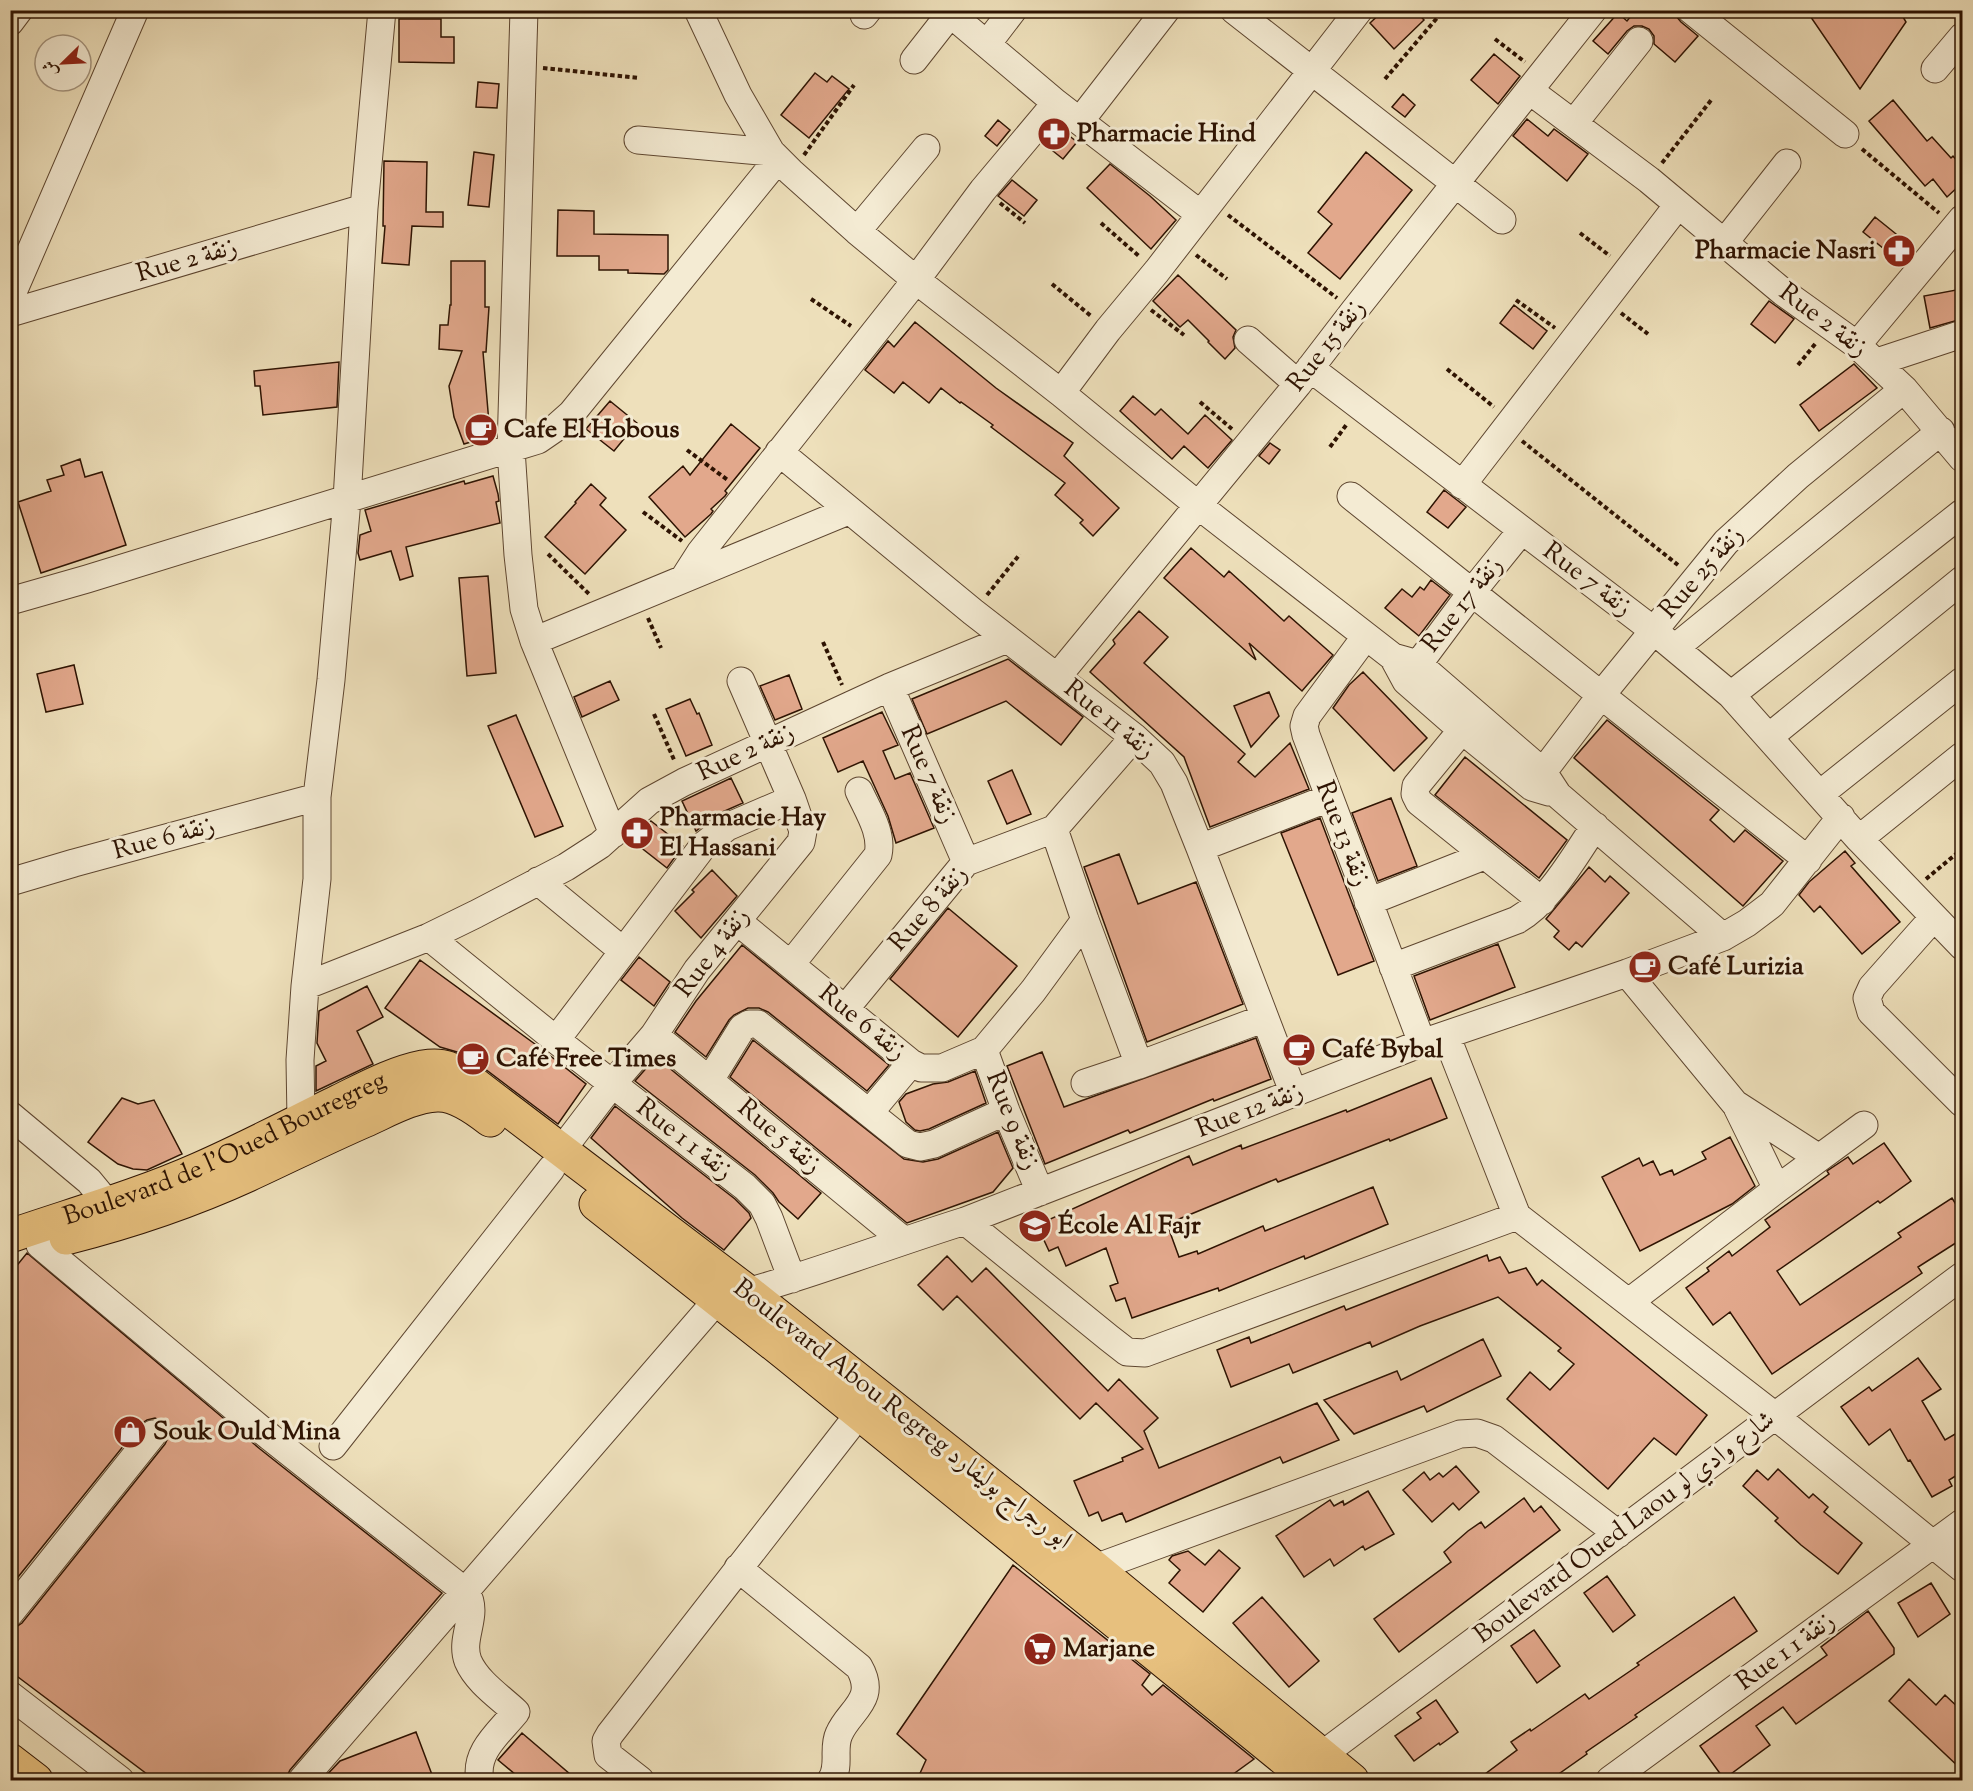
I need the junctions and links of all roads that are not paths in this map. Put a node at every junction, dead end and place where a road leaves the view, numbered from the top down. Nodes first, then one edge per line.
1 (19, 10) edge
2 (135, 10) edge
3 (382, 10) edge
4 (524, 10) edge
5 (698, 10) edge
6 (1013, 10) edge
7 (1166, 10) edge
8 (1234, 10) edge
9 (1359, 10) edge
10 (1593, 10) edge
11 (1691, 10) edge
12 (948, 12) edge
13 (10, 22) edge
14 (1962, 37) edge
15 (1639, 40) dead end
16 (987, 44) junction
17 (914, 60) dead end
18 (1935, 69) dead end
19 (1312, 72) junction
20 (1536, 83) junction
21 (1056, 103) junction
22 (1080, 121) junction
23 (1574, 123) junction
24 (1845, 134) road end
25 (638, 140) dead end
26 (926, 148) dead end
27 (780, 161) junction
28 (1787, 163) dead end
29 (1455, 184) junction
30 (1678, 205) junction
31 (364, 208) junction
32 (1205, 208) junction
33 (1502, 220) dead end
34 (1959, 223) edge
35 (857, 231) junction
36 (1724, 243) junction
37 (916, 280) junction
38 (10, 299) edge
39 (10, 313) edge
40 (1962, 334) edge
41 (1248, 340) dead end
42 (1867, 353) junction
43 (1304, 376) junction
44 (1904, 389) junction
45 (1061, 393) junction
46 (1941, 431) junction
47 (511, 449) junction
48 (779, 452) junction
49 (1962, 458) edge
50 (1462, 485) junction
51 (1352, 496) dead end
52 (347, 500) junction
53 (1198, 506) junction
54 (848, 511) junction
55 (1962, 513) edge
56 (1522, 530) junction
57 (684, 578) junction
58 (1962, 580) edge
59 (1472, 592) junction
60 (10, 601) edge
61 (1653, 630) junction
62 (1366, 636) junction
63 (1007, 639) junction
64 (534, 641) junction
65 (1676, 647) junction
66 (1406, 667) junction
67 (1057, 677) junction
68 (741, 681) dead end
69 (1962, 681) edge
70 (890, 687) junction
71 (1602, 694) junction
72 (1731, 695) junction
73 (1462, 730) junction
74 (1134, 736) junction
75 (1769, 737) junction
76 (768, 742) junction
77 (1962, 756) edge
78 (1538, 779) junction
79 (859, 791) dead end
80 (1820, 794) junction
81 (317, 797) junction
82 (1329, 798) junction
83 (792, 799) junction
84 (1840, 817) junction
85 (1595, 826) junction
86 (1054, 829) junction
87 (613, 834) junction
88 (1859, 839) junction
89 (1200, 848) junction
90 (1484, 856) junction
91 (1808, 860) junction
92 (966, 862) junction
93 (538, 881) junction
94 (10, 882) edge
95 (1542, 901) junction
96 (1368, 902) junction
97 (1934, 917) junction
98 (1085, 920) junction
99 (737, 921) junction
100 (429, 937) junction
101 (1723, 938) junction
102 (1962, 946) edge
103 (623, 951) junction
104 (791, 964) junction
105 (1393, 967) junction
106 (1627, 973) junction
107 (305, 986) junction
108 (845, 1009) junction
109 (1265, 1018) junction
110 (654, 1035) junction
111 (1434, 1039) junction
112 (556, 1040) junction
113 (984, 1050) junction
114 (911, 1063) junction
115 (1139, 1065) junction
116 (440, 1080) joint
117 (710, 1080) junction
118 (1085, 1083) dead end
119 (612, 1084) junction
120 (1294, 1094) junction
121 (1962, 1103) edge
122 (1736, 1105) junction
123 (1006, 1111) junction
124 (870, 1112) junction
125 (10, 1115) edge
126 (1864, 1125) dead end
127 (307, 1132) junction
128 (1819, 1158) junction
129 (556, 1160) junction
130 (1777, 1189) junction
131 (1040, 1191) junction
132 (112, 1215) junction
133 (1517, 1216) junction
134 (965, 1221) junction
135 (903, 1240) junction
136 (20, 1246) edge
137 (1962, 1276) edge
138 (792, 1279) junction
139 (733, 1296) junction
140 (1629, 1302) junction
141 (859, 1414) junction
142 (1775, 1416) junction
143 (153, 1434) dead end
144 (333, 1446) dead end
145 (1962, 1523) edge
146 (1618, 1534) junction
147 (1934, 1544) junction
148 (1049, 1550) junction
149 (738, 1568) junction
150 (1095, 1568) junction
151 (1962, 1568) edge
152 (466, 1592) junction
153 (10, 1613) edge
154 (10, 1695) edge
155 (10, 1760) edge
156 (1304, 1772) edge
157 (36, 1780) edge
158 (120, 1780) edge
159 (302, 1780) edge
160 (480, 1780) edge
161 (640, 1780) edge
162 (831, 1780) edge
163 (1352, 1780) edge
164 (1610, 1780) edge

1 - 13 street
2 - 38 street
3 - 31 street
4 - 47 street
5 - 27 street
6 - 16 street
7 - 22 street
8 - 19 street
9 - 19 street
10 - 20 street, Rue 15 زنقة
11 - 24 street
12 - 16 street
12 - 17 street
14 - 18 street
15 - 23 street
16 - 21 street
19 - 29 street
19 - 32 street
20 - 23 street, Rue 2 زنقة
20 - 29 street, Rue 15 زنقة
21 - 22 street
21 - 37 street
22 - 32 street
23 - 30 street, Rue 2 زنقة
25 - 27 street
26 - 35 street
27 - 35 street
27 - 47 street
28 - 36 street
29 - 33 street
29 - 43 street, Rue 15 زنقة
30 - 36 street, Rue 2 زنقة
30 - 50 street
31 - 39 street, Rue 2 زنقة
31 - 52 street
32 - 45 street
34 - 42 street
35 - 37 street
36 - 42 street, Rue 2 زنقة
37 - 45 street
37 - 48 street
40 - 42 street, Rue 2 زنقة
41 - 43 street, Rue 7 زنقة
42 - 44 street
43 - 50 street, Rue 7 زنقة
43 - 53 street, Rue 15 زنقة
44 - 46 street
44 - 61 street, Rue 25 زنقة
45 - 53 street
46 - 49 street
46 - 65 street
47 - 52 street
47 - 64 street
48 - 54 street, Rue 11 زنقة
48 - 57 street
50 - 56 street, Rue 7 زنقة
51 - 59 street
52 - 60 street
52 - 81 street
53 - 62 street
53 - 67 street, Rue 15 زنقة
54 - 57 street
54 - 63 street, Rue 11 زنقة
55 - 72 street
56 - 59 street, Rue 17 زنقة
56 - 61 street, Rue 7 زنقة
57 - 64 street
58 - 75 street
59 - 66 street, Rue 17 زنقة
59 - 71 street
61 - 65 street, Rue 7 زنقة
61 - 71 street, Rue 25 زنقة
62 - 66 street
62 - 82 street, Rue 13 زنقة
63 - 67 street, Rue 11 زنقة
63 - 70 street, Rue 2 زنقة
64 - 87 street
65 - 72 street, Rue 7 زنقة
66 - 73 street
66 - 78 street
67 - 74 street, Rue 11 زنقة
68 - 76 street, Rue 4 زنقة
69 - 80 street
70 - 76 street, Rue 2 زنقة
70 - 92 street, Rue 7 زنقة
71 - 78 street, Rue 25 زنقة
71 - 91 street
72 - 75 street, Rue 7 زنقة
73 - 78 street
73 - 90 street
74 - 86 street, Rue 8 زنقة
74 - 89 street, Rue 11 زنقة
75 - 80 street, Rue 7 زنقة
76 - 83 street, Rue 4 زنقة
76 - 87 street, Rue 2 زنقة
77 - 88 street
78 - 85 street
79 - 104 street
80 - 84 street, Rue 7 زنقة
81 - 94 street, Rue 6 زنقة
81 - 107 street
82 - 89 street
82 - 96 street, Rue 13 زنقة
83 - 99 street, Rue 4 زنقة
83 - 103 street
84 - 88 street, Rue 7 زنقة
84 - 91 street, Rue 12 زنقة
85 - 95 street
85 - 101 street
86 - 92 street, Rue 8 زنقة
86 - 98 street
87 - 93 street, Rue 2 زنقة
88 - 97 street, Rue 7 زنقة
89 - 109 street, Rue 11 زنقة
90 - 95 street
90 - 96 street
91 - 101 street, Rue 12 زنقة
92 - 108 street, Rue 8 زنقة
93 - 100 street, Rue 2 زنقة
93 - 103 street
95 - 105 street
96 - 105 street, Rue 13 زنقة
97 - 102 street, Rue 7 زنقة
97 - 121 street
98 - 113 street, Rue 6 زنقة
98 - 115 street
99 - 104 street, Rue 6 زنقة
99 - 110 street, Rue 4 زنقة
100 - 107 street, Rue 2 زنقة
100 - 112 street, Rue 1 زنقة 1
101 - 106 street, Rue 12 زنقة
103 - 112 street
104 - 108 street, Rue 6 زنقة
105 - 111 street, Rue 13 زنقة
106 - 111 street, Rue 12 زنقة
106 - 122 street
107 - 127 street
108 - 114 street, Rue 6 زنقة
109 - 115 street
109 - 120 street, Rue 11 زنقة
110 - 117 street, Rue 5 زنقة
110 - 119 street, Rue 4 زنقة
111 - 120 street, Rue 12 زنقة
111 - 133 street, Rue 13 زنقة
112 - 119 street, Rue 1 زنقة 1
113 - 114 street, Rue 6 زنقة
113 - 123 street, Rue 9 زنقة
114 - 124 street
115 - 118 street
116 - 127 main road, Boulevard de l'Oued Bouregreg
116 - 129 main road, Boulevard Abou Regreg ابو رجراج بوليفارد
117 - 124 street
117 - 135 street, Rue 5 زنقة
119 - 129 street, Rue 4 زنقة
119 - 138 street, Rue 1 زنقة 1
120 - 131 street, Rue 12 زنقة
122 - 128 street
122 - 130 street
123 - 124 street
123 - 131 street, Rue 9 زنقة
125 - 132 street
126 - 128 street
127 - 132 main road, Boulevard de l'Oued Bouregreg
128 - 130 street
129 - 139 main road, Boulevard Abou Regreg ابو رجراج بوليفارد
129 - 144 street, Rue 4 زنقة
130 - 140 street
131 - 134 street, Rue 12 زنقة
132 - 136 main road, Boulevard de l'Oued Bouregreg
133 - 134 street
133 - 140 street
134 - 135 street, Rue 12 زنقة
135 - 138 street, Rue 12 زنقة
136 - 152 street
137 - 142 street, Boulevard Oued Laou شارع وادي لو
138 - 139 street, Rue 12 زنقة
139 - 141 main road, Boulevard Abou Regreg ابو رجراج بوليفارد
139 - 148 main road, Boulevard Abou Regreg ابو رجراج بوليفارد
139 - 152 street
140 - 142 street
141 - 148 main road, Boulevard Abou Regreg ابو رجراج بوليفارد
141 - 149 street
142 - 146 street, Boulevard Oued Laou شارع وادي لو
142 - 147 street
143 - 153 street
145 - 147 street, Rue 1 زنقة 1
146 - 150 street
146 - 156 street, Boulevard Oued Laou شارع وادي لو
147 - 151 street
147 - 164 street, Rue 1 زنقة 1
148 - 150 main road, Boulevard Abou Regreg ابو رجراج بوليفارد
148 - 156 main road, Boulevard Abou Regreg ابو رجراج بوليفارد
149 - 161 street
149 - 162 street
150 - 156 main road, Boulevard Abou Regreg ابو رجراج بوليفارد
152 - 159 street
152 - 160 street
154 - 158 street
155 - 157 main road
156 - 163 main road, Boulevard Abou Regreg ابو رجراج بوليفارد

